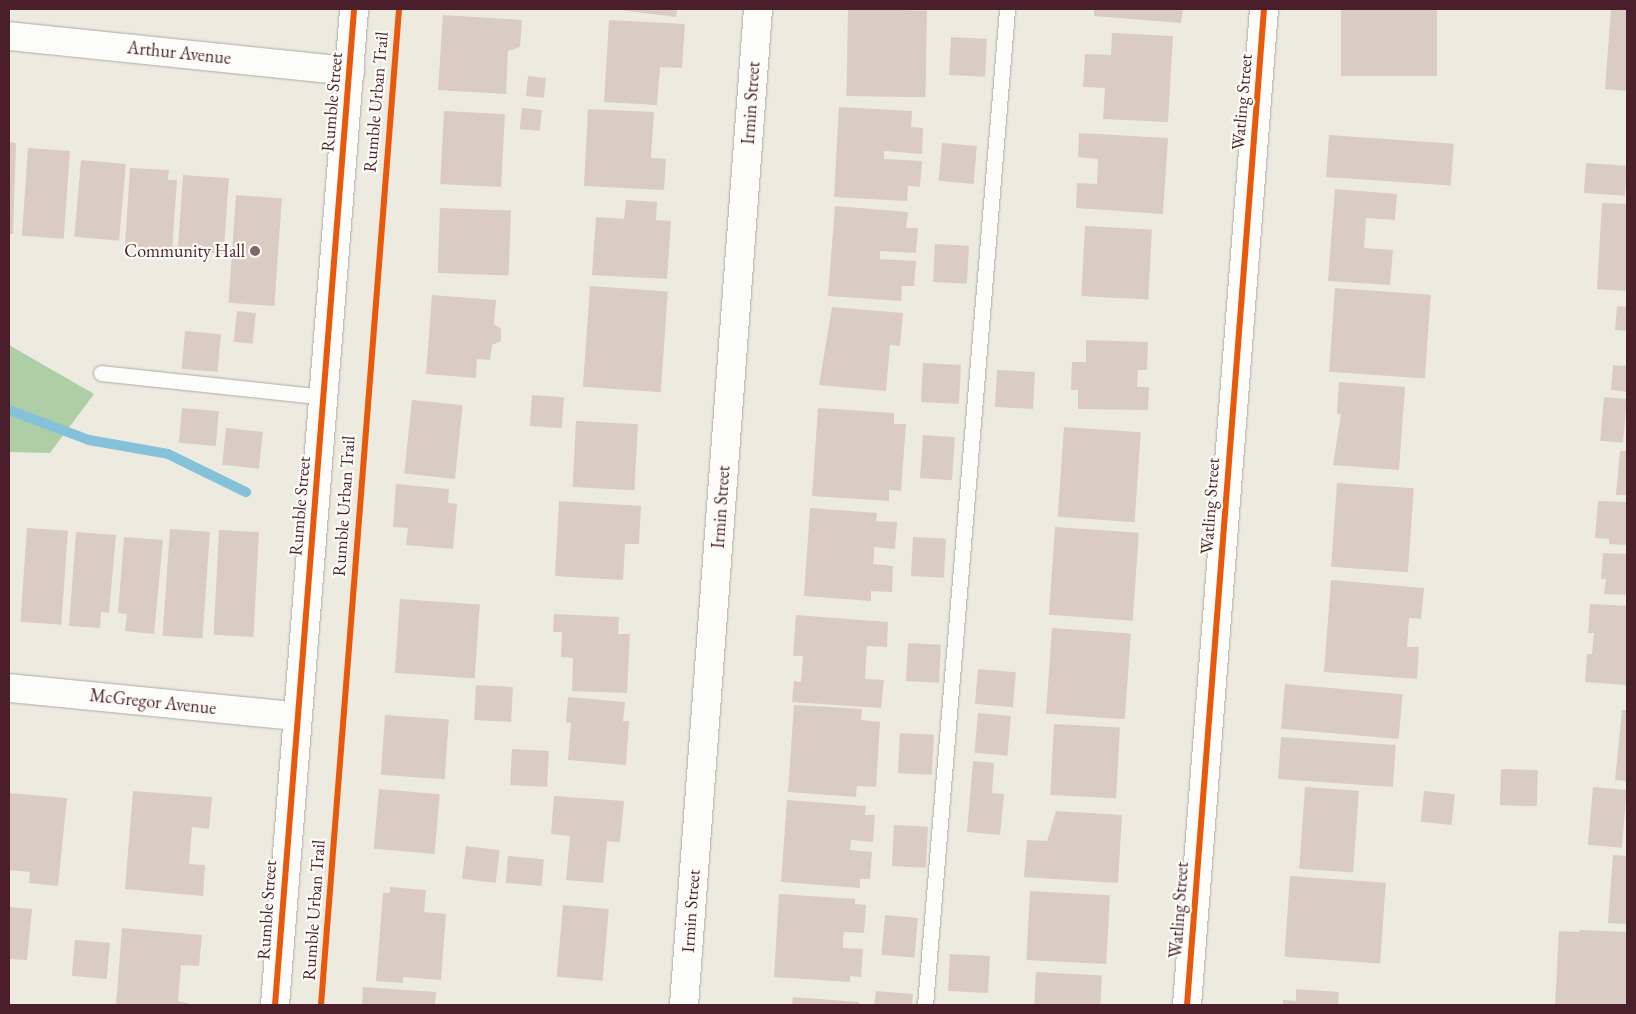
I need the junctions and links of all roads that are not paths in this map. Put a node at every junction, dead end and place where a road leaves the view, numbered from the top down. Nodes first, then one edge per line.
1 (354, 9) edge
2 (758, 9) edge
3 (1007, 9) edge
4 (1264, 9) edge
5 (9, 36) edge
6 (350, 71) junction
7 (101, 372) dead end
8 (324, 397) junction
9 (9, 688) edge
10 (297, 716) junction
11 (275, 1005) edge
12 (684, 1005) edge
13 (925, 1005) edge
14 (1187, 1005) edge

1 - 6 street, Rumble Street
2 - 12 street, Irmin Street
3 - 13 lane
4 - 14 street, Watling Street
5 - 6 street, Arthur Avenue
6 - 8 street, Rumble Street
7 - 8 lane
8 - 10 street, Rumble Street
9 - 10 street, McGregor Avenue
10 - 11 street, Rumble Street

